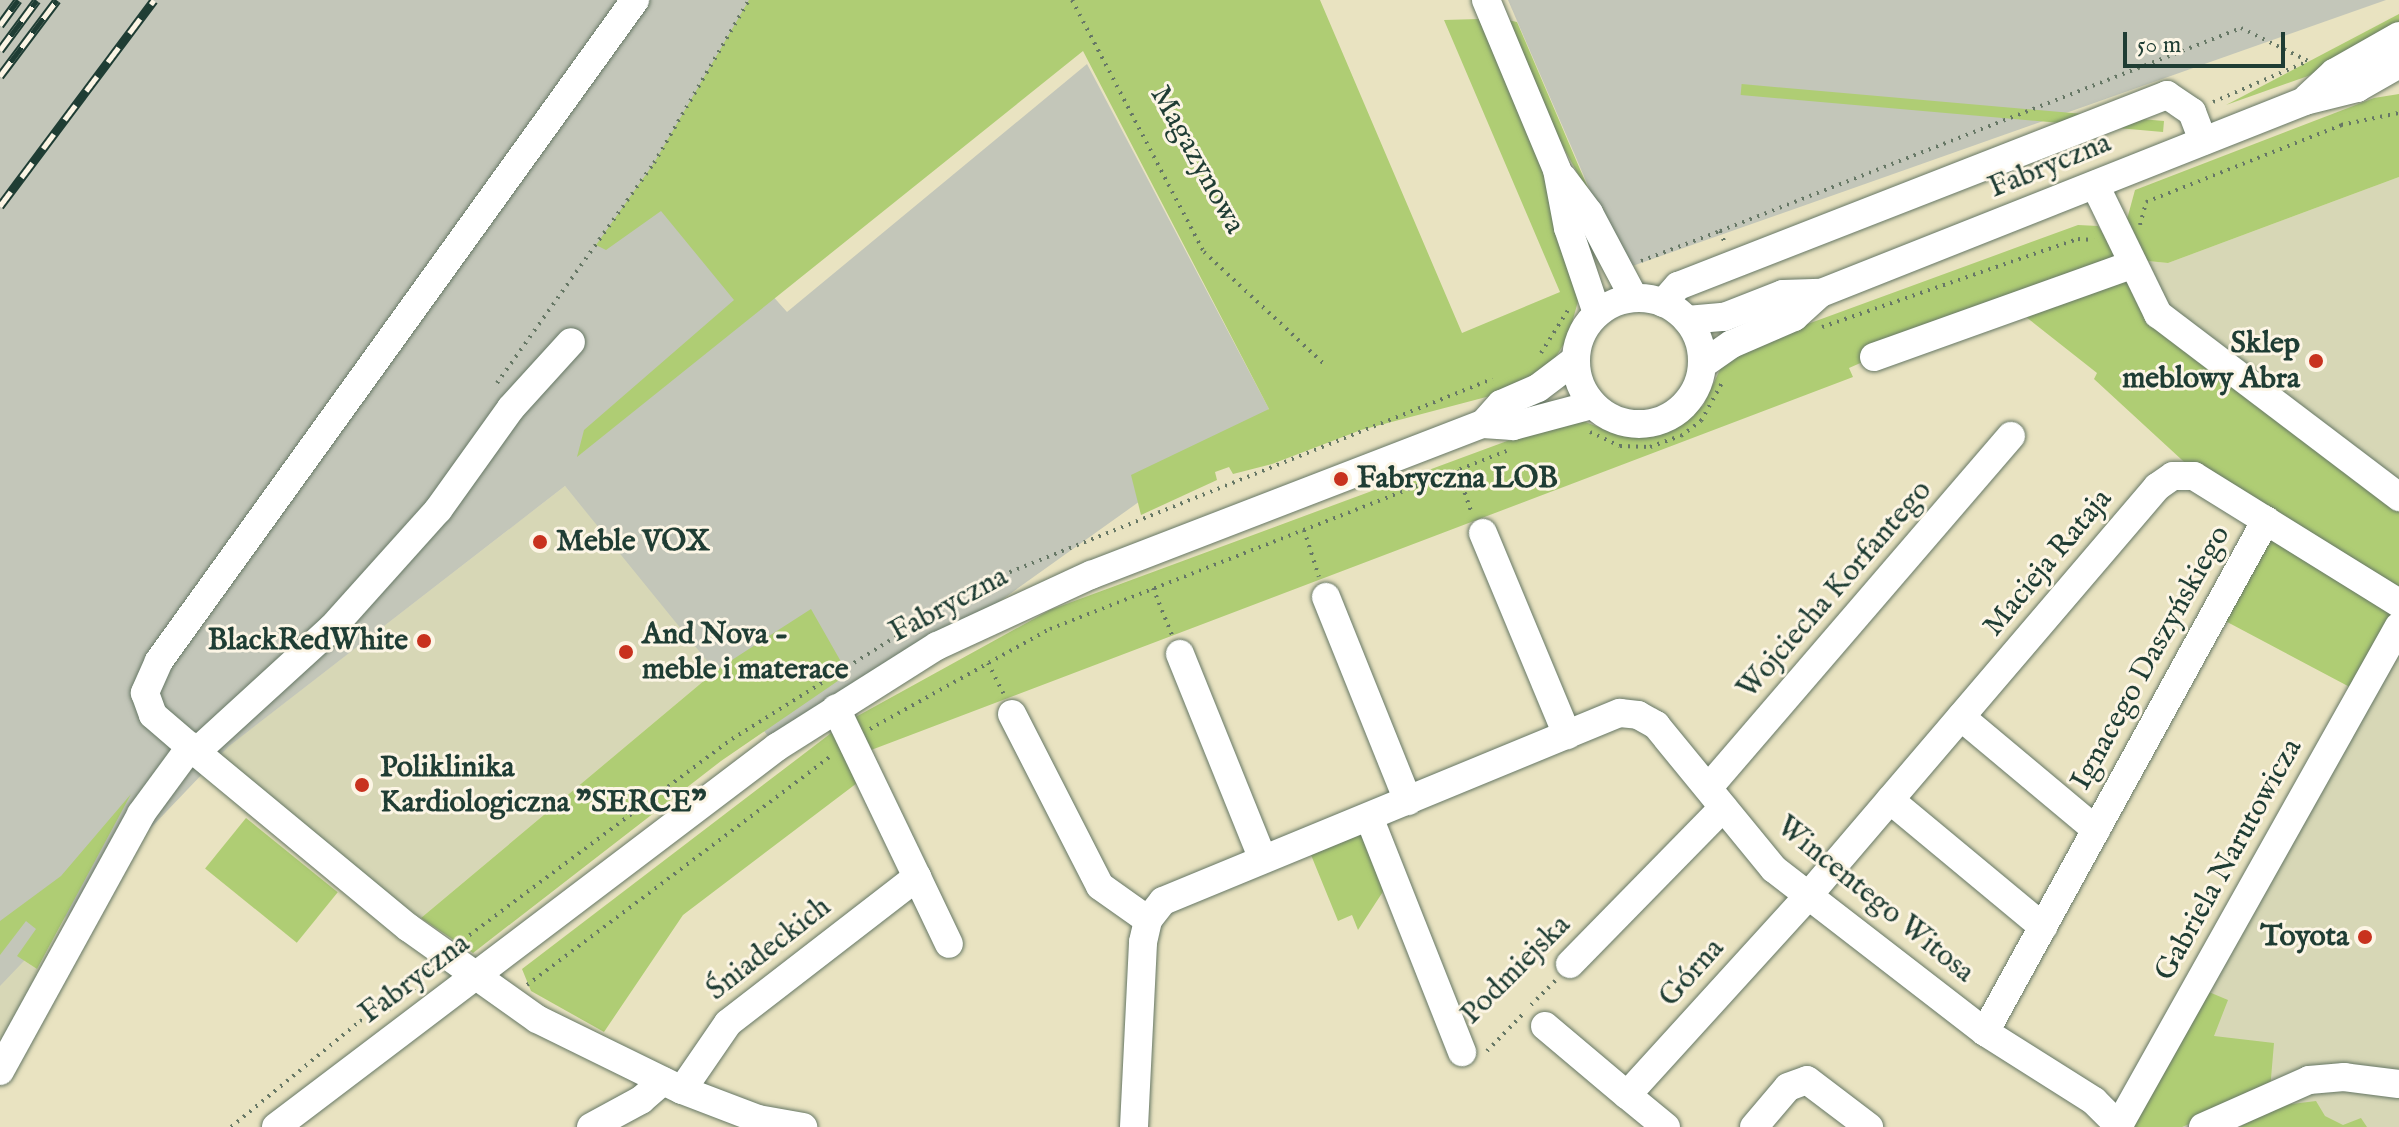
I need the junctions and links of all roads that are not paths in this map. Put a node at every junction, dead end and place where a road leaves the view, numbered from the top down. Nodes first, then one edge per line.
1 (635, 0) edge
2 (1486, 0) edge
3 (2399, 36) edge
4 (2399, 64) edge
5 (2399, 86) edge
6 (2357, 88) junction
7 (2305, 101) junction
8 (2203, 141) junction
9 (1557, 170) junction
10 (2095, 185) junction
11 (2131, 265) junction
12 (1821, 293) junction
13 (1634, 298) junction
14 (1663, 303) junction
15 (1597, 313) junction
16 (1687, 320) junction
17 (571, 342) dead end
18 (1874, 357) dead end
19 (1575, 360) junction
20 (1714, 369) junction
21 (1592, 405) junction
22 (1483, 424) junction
23 (2011, 436) dead end
24 (2399, 497) edge
25 (2266, 520) junction
26 (1483, 533) road end
27 (1326, 597) road end
28 (2399, 603) edge
29 (2399, 626) edge
30 (1180, 654) road end
31 (836, 709) junction
32 (1012, 714) road end
33 (1961, 717) junction
34 (1567, 735) junction
35 (193, 749) junction
36 (1716, 798) junction
37 (1890, 800) junction
38 (1408, 801) junction
39 (1369, 817) junction
40 (2096, 830) junction
41 (1263, 859) junction
42 (917, 877) junction
43 (1807, 897) junction
44 (1148, 920) junction
45 (2043, 927) junction
46 (949, 944) dead end
47 (1570, 964) road end
48 (475, 976) junction
49 (1545, 1026) dead end
50 (1985, 1032) junction
51 (1462, 1052) road end
52 (0, 1071) edge
53 (2399, 1084) edge
54 (673, 1086) junction
55 (1627, 1095) junction
56 (2230, 1120) edge
57 (276, 1127) edge
58 (591, 1127) edge
59 (803, 1127) edge
60 (1134, 1127) edge
61 (1666, 1127) edge
62 (1754, 1127) edge
63 (1869, 1127) edge
64 (2119, 1127) edge
65 (2203, 1127) edge

1 - 35 street
2 - 9 street
3 - 7 street, Fabryczna
4 - 6 street, Fabryczna
5 - 6 street
6 - 7 street, Fabryczna
7 - 8 street, Fabryczna
8 - 10 street, Fabryczna
8 - 14 street
9 - 13 street
9 - 15 street
10 - 11 street
10 - 12 street, Fabryczna
11 - 18 street
11 - 24 street
12 - 16 street, Fabryczna
12 - 20 street, Fabryczna
13 - 14 street
13 - 15 street
14 - 16 street
15 - 19 street
16 - 20 street
17 - 35 street
19 - 21 street
19 - 22 street, Fabryczna
20 - 21 street
21 - 22 street, Fabryczna
22 - 31 street, Fabryczna
23 - 36 street, Wojciecha Korfantego
25 - 28 street, Macieja Rataja
25 - 33 street, Macieja Rataja
25 - 40 street, Ignacego Daszyńskiego
26 - 34 street
27 - 38 street
29 - 64 street, Gabriela Narutowicza
30 - 41 street
31 - 42 street
31 - 48 street, Fabryczna
32 - 44 street
33 - 37 street, Macieja Rataja
33 - 40 street, Ignacego Daszyńskiego
34 - 36 street, Wincentego Witosa
34 - 38 street
35 - 48 street
35 - 52 street
36 - 43 street, Wincentego Witosa
36 - 47 street, Podmiejska
37 - 43 street, Macieja Rataja
37 - 45 street
38 - 39 street
39 - 41 street
39 - 51 street, Podmiejska
40 - 45 street, Ignacego Daszyńskiego
41 - 44 street
42 - 46 street
42 - 54 street, Śniadeckich
43 - 50 street, Wincentego Witosa
43 - 55 street, Górna
44 - 60 street
45 - 50 street, Ignacego Daszyńskiego
48 - 54 street
48 - 57 street, Fabryczna
49 - 55 street
50 - 64 street, Wincentego Witosa
53 - 56 street
54 - 58 street, Śniadeckich
54 - 59 street
55 - 61 street
56 - 65 street
62 - 63 street

